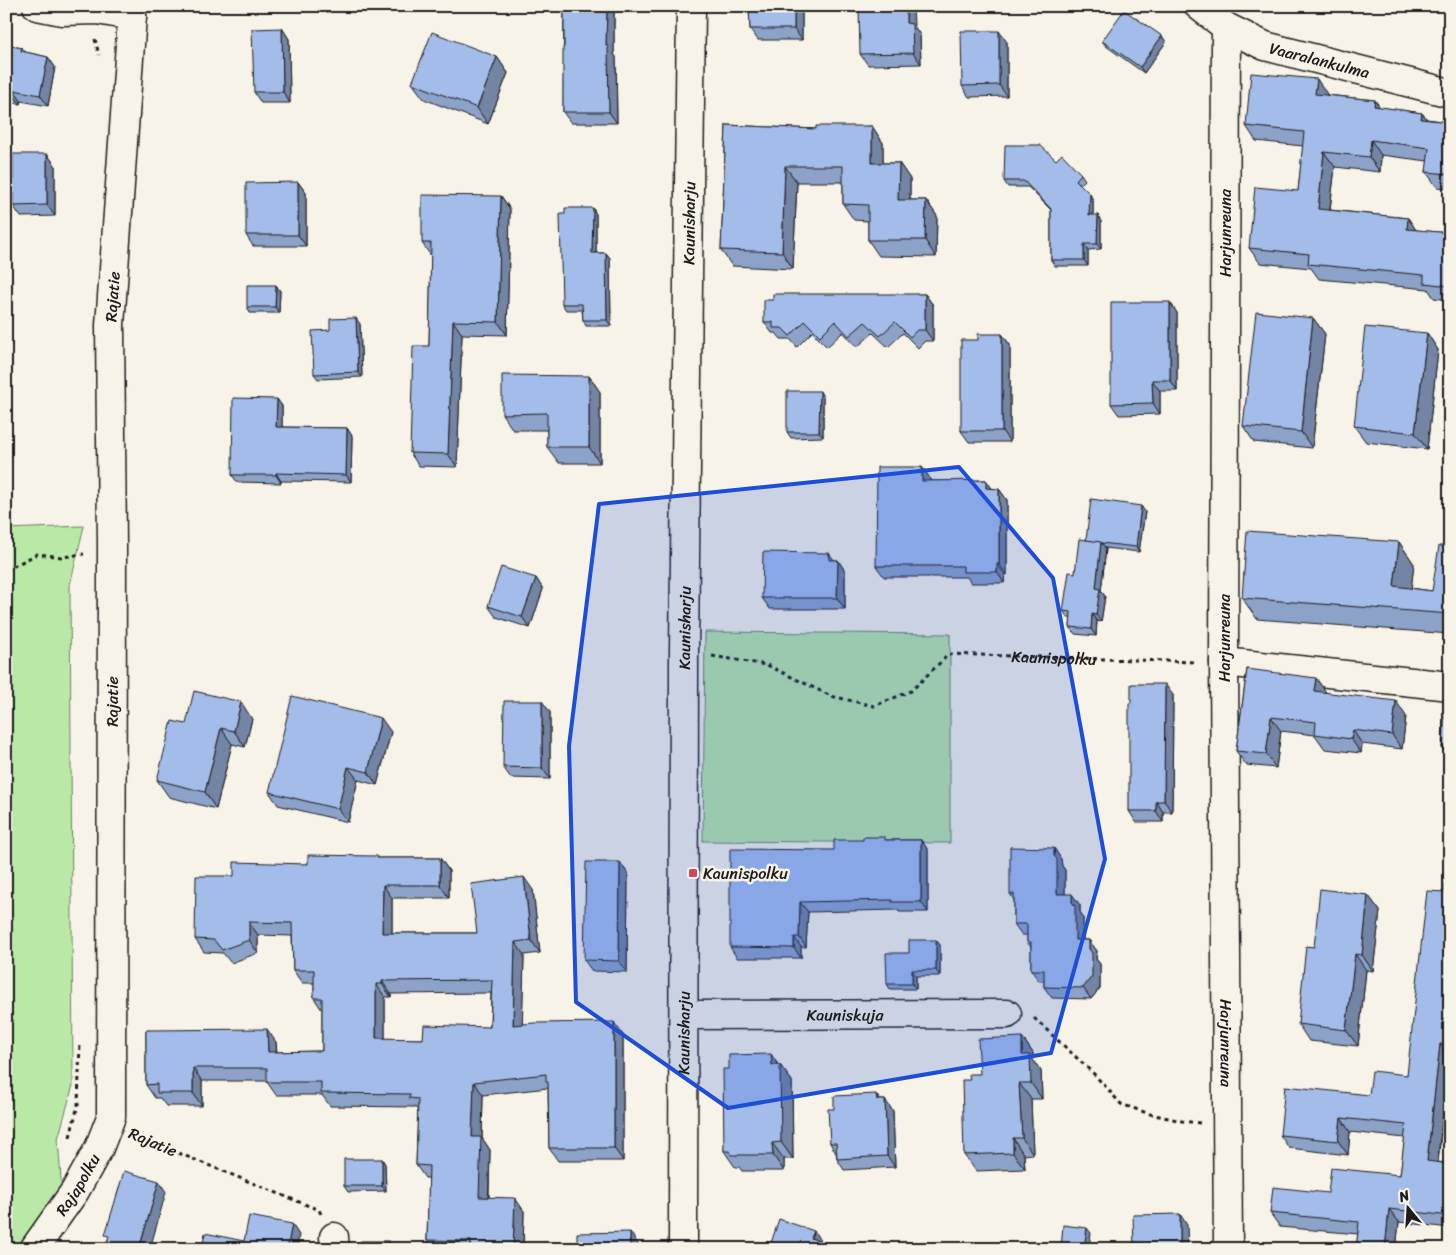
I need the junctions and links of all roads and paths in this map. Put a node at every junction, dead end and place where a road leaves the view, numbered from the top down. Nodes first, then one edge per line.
1 (691, 6) edge
2 (1199, 6) edge
3 (54, 8) edge
4 (133, 9) edge
5 (1226, 27) junction
6 (1450, 93) edge
7 (90, 553) dead end
8 (6, 570) edge
9 (684, 651) junction
10 (1224, 662) junction
11 (1450, 686) edge
12 (1007, 1014) joint
13 (684, 1015) junction
14 (111, 1116) junction
15 (1228, 1123) junction
16 (334, 1243) edge
17 (34, 1249) edge
18 (683, 1249) edge
19 (1228, 1249) edge

1 - 9 street, Kaunisharju
2 - 5 street, Vaaralankulma
3 - 4 street
4 - 14 street, Rajatie
5 - 6 street, Vaaralankulma
5 - 10 street, Harjunreuna
7 - 8 path
9 - 10 path, Kaunispolku
9 - 13 street, Kaunisharju
10 - 11 street
10 - 15 street, Harjunreuna
12 - 13 street, Kauniskuja
12 - 15 path
13 - 18 street, Kaunisharju
14 - 16 path, Rajatie
14 - 17 street, Rajapolku
15 - 19 street, Harjunreuna

